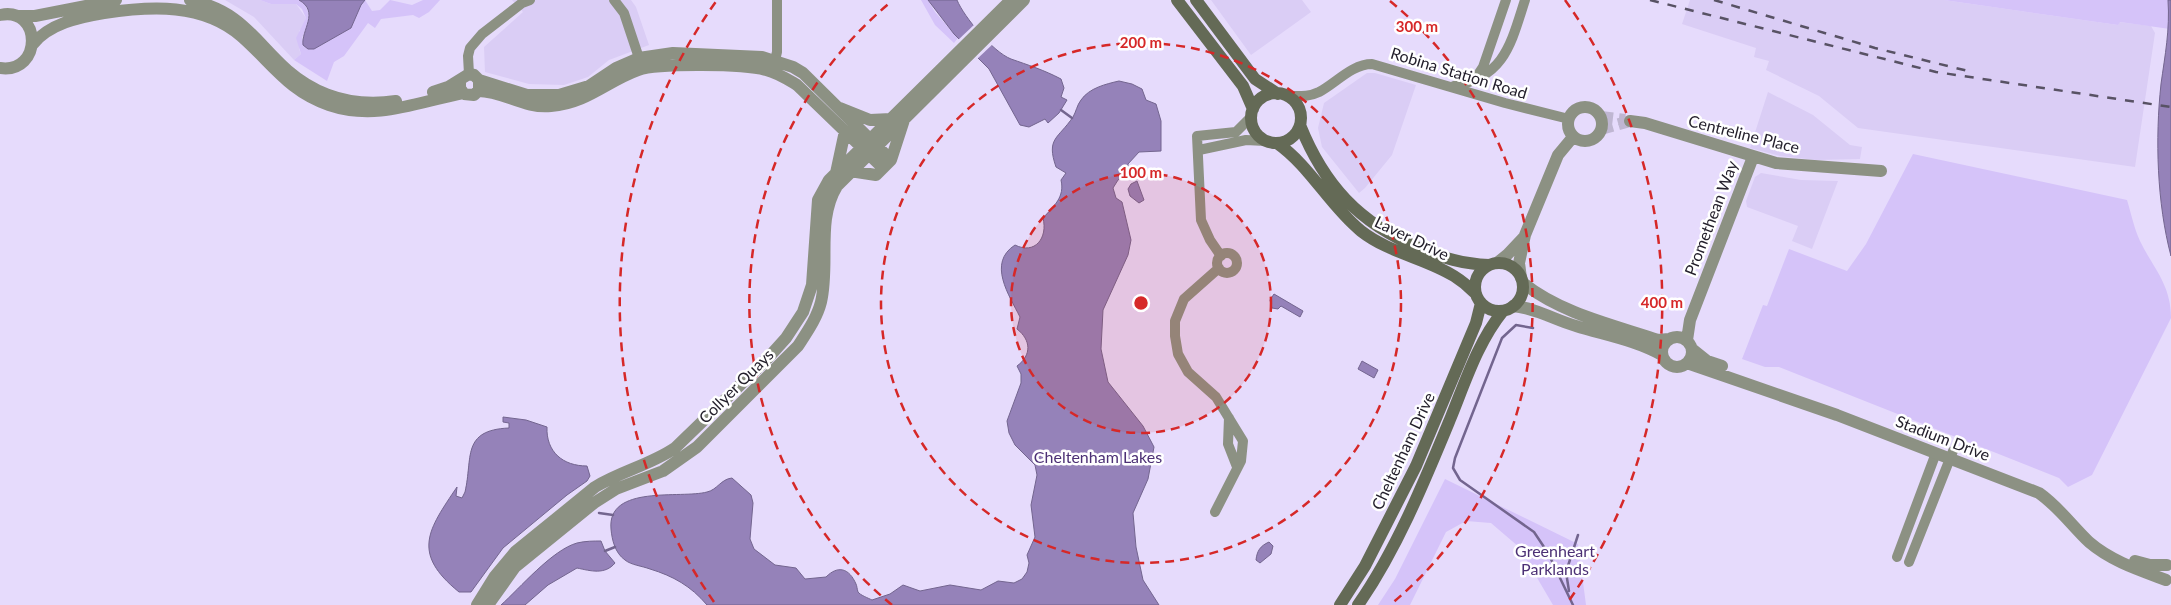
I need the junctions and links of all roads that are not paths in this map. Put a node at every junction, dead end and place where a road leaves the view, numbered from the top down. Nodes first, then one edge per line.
1 (116, 0) edge
2 (190, 0) edge
3 (530, 0) edge
4 (614, 0) edge
5 (777, 0) edge
6 (1011, 0) edge
7 (1024, 0) edge
8 (1177, 0) edge
9 (1196, 0) edge
10 (1506, 0) edge
11 (1525, 0) edge
12 (176, 4) edge
13 (5, 14) edge
14 (991, 26) junction
15 (33, 44) junction
16 (961, 56) junction
17 (639, 58) junction
18 (775, 60) junction
19 (0, 68) edge
20 (1475, 80) junction
21 (470, 84) junction
22 (1453, 86) junction
23 (1283, 95) junction
24 (836, 106) junction
25 (1252, 113) junction
26 (905, 118) junction
27 (890, 119) junction
28 (1569, 119) junction
29 (1630, 121) tunnel mouth
30 (1300, 125) junction
31 (845, 131) junction
32 (1578, 139) junction
33 (1271, 142) junction
34 (869, 147) junction
35 (1199, 150) junction
36 (1753, 157) junction
37 (887, 164) junction
38 (850, 171) junction
39 (1881, 171) dead end
40 (836, 173) junction
41 (1525, 235) junction
42 (1221, 256) junction
43 (1493, 264) junction
44 (1219, 268) junction
45 (1522, 280) junction
46 (1478, 298) junction
47 (1508, 308) junction
48 (1681, 341) junction
49 (1662, 355) junction
50 (1687, 364) junction
51 (1228, 418) junction
52 (1936, 453) junction
53 (1952, 455) junction
54 (1237, 467) junction
55 (1918, 501) junction
56 (1932, 506) junction
57 (1214, 512) dead end
58 (1897, 557) dead end
59 (1909, 562) dead end
60 (2169, 563) edge
61 (2168, 582) edge
62 (1341, 604) edge
63 (477, 605) edge
64 (488, 605) edge
65 (1358, 605) edge

1 - 13 street
2 - 21 street
3 - 21 street
4 - 17 street
5 - 18 street
6 - 14 street
7 - 14 street
8 - 25 main road
9 - 23 main road
10 - 20 street
11 - 20 street
12 - 15 street
12 - 21 street
13 - 15 street
14 - 16 street
15 - 19 street
16 - 26 street, Collyer Quays
16 - 27 street, Collyer Quays
17 - 18 street
17 - 21 street
18 - 24 street
20 - 22 street
21 - 31 street
22 - 23 street, Robina Station Road
22 - 28 street, Robina Station Road
23 - 25 main road
23 - 30 main road
24 - 27 street
24 - 34 street
25 - 33 main road
25 - 35 street
26 - 34 street, Collyer Quays
26 - 37 street
27 - 34 street, Collyer Quays
28 - 32 street
28 - 32 street
29 - 36 street, Centreline Place
30 - 33 main road
30 - 43 main road, Laver Drive
31 - 34 street
31 - 40 street
32 - 41 street
33 - 35 street
33 - 46 main road, Laver Drive
34 - 37 street
34 - 38 street, Collyer Quays
34 - 40 street, Collyer Quays
35 - 42 street
36 - 39 street, Centreline Place
36 - 48 street, Promethean Way
37 - 38 street
38 - 64 street, Collyer Quays
40 - 63 street, Collyer Quays
41 - 43 street
41 - 45 street
42 - 44 street
42 - 44 street
43 - 45 main road
43 - 46 main road
44 - 51 street
45 - 47 main road
45 - 48 street, Stadium Drive
46 - 47 main road
46 - 62 main road, Cheltenham Drive
47 - 49 street
47 - 65 main road, Cheltenham Drive
48 - 49 street
48 - 50 street
48 - 53 street, Stadium Drive
49 - 50 street
50 - 52 street, Stadium Drive
51 - 54 street
51 - 54 street
52 - 53 street, Stadium Drive
52 - 55 street
53 - 56 street
53 - 60 street, Stadium Drive
53 - 61 street, Stadium Drive
54 - 57 street
55 - 56 street
55 - 58 street
56 - 59 street
60 - 61 street

